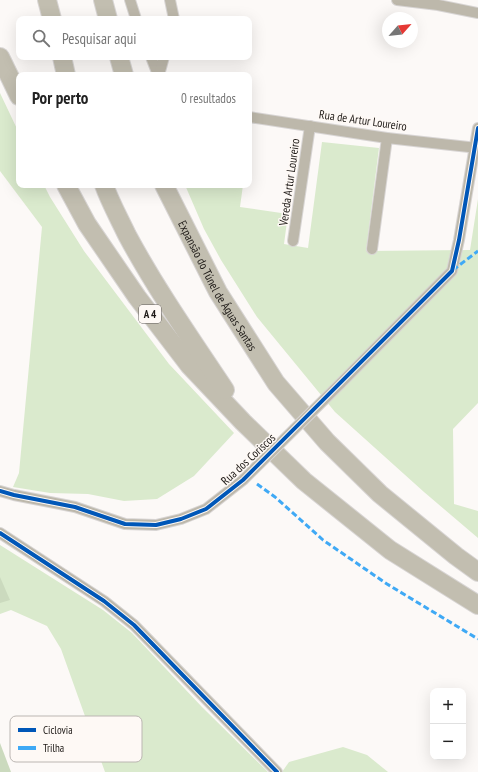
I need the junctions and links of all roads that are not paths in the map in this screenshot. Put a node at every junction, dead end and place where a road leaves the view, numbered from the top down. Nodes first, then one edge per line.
1 (47, 0) edge
2 (103, 0) edge
3 (130, 0) edge
4 (170, 0) edge
5 (397, 0) edge
6 (438, 2) edge
7 (478, 13) edge
8 (51, 16) edge
9 (107, 16) edge
10 (135, 16) edge
11 (173, 16) edge
12 (0, 56) edge
13 (63, 60) edge
14 (120, 60) edge
15 (153, 60) edge
16 (163, 60) edge
17 (65, 72) edge
18 (123, 72) edge
19 (157, 72) edge
20 (159, 72) edge
21 (16, 90) edge
22 (252, 117) edge
23 (310, 126) junction
24 (478, 128) edge
25 (387, 138) junction
26 (476, 148) edge
27 (68, 188) edge
28 (105, 188) edge
29 (166, 188) edge
30 (293, 241) dead end
31 (372, 249) dead end
32 (252, 430) junction
33 (0, 491) edge
34 (0, 534) edge
35 (456, 556) junction
36 (478, 565) edge
37 (478, 572) edge
38 (478, 605) edge
39 (277, 772) edge

1 - 8 highway
2 - 9 highway
3 - 10 street
4 - 11 street
5 - 6 street
6 - 7 street
12 - 21 highway
13 - 17 highway
14 - 18 highway
15 - 19 street
16 - 20 street
22 - 23 street, Rua de Artur Loureiro
23 - 25 street, Rua de Artur Loureiro
23 - 30 street, Vereda Artur Loureiro
24 - 26 street
25 - 26 street, Rua de Artur Loureiro
25 - 31 street
26 - 33 street, Rua dos Coriscos, bridge
27 - 32 highway, A 4
28 - 32 highway, A 4
29 - 35 highway, Expansão do Túnel de Águas Santas
32 - 38 highway, A 4
34 - 39 street
35 - 36 highway
35 - 37 highway, Expansão do Túnel de Águas Santas

